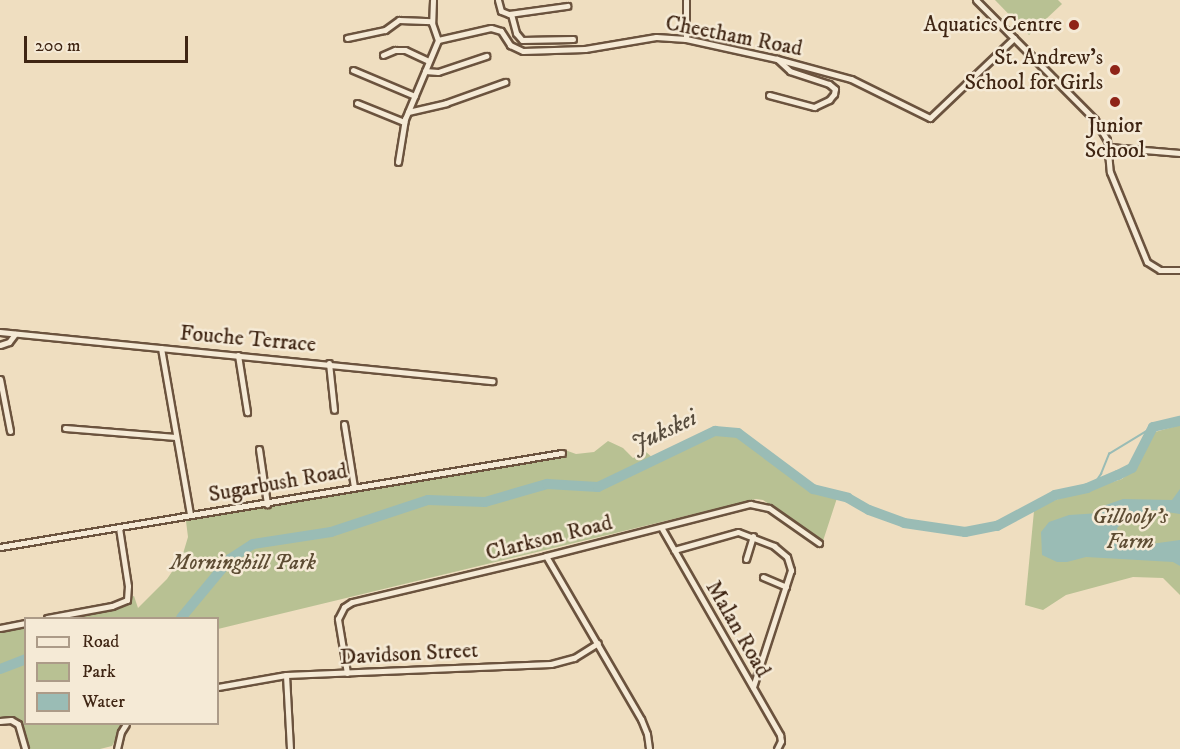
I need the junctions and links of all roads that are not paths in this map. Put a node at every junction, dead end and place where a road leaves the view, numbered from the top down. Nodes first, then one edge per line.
1 (433, 0) edge
2 (498, 0) edge
3 (687, 0) edge
4 (976, 0) edge
5 (567, 6) dead end
6 (511, 14) junction
7 (432, 21) junction
8 (347, 38) dead end
9 (1014, 38) junction
10 (573, 39) dead end
11 (686, 39) junction
12 (438, 40) junction
13 (383, 55) dead end
14 (486, 56) dead end
15 (777, 59) junction
16 (429, 61) junction
17 (353, 70) dead end
18 (425, 71) junction
19 (505, 82) dead end
20 (769, 94) dead end
21 (415, 96) junction
22 (357, 103) dead end
23 (408, 112) junction
24 (404, 122) junction
25 (1109, 147) junction
26 (1180, 153) edge
27 (398, 162) dead end
28 (1180, 270) edge
29 (0, 332) edge
30 (15, 334) junction
31 (0, 345) edge
32 (161, 348) junction
33 (238, 355) junction
34 (329, 363) junction
35 (0, 379) edge
36 (493, 381) dead end
37 (334, 410) dead end
38 (247, 412) dead end
39 (345, 424) dead end
40 (65, 428) dead end
41 (10, 431) dead end
42 (176, 437) junction
43 (259, 449) dead end
44 (562, 453) dead end
45 (354, 487) junction
46 (267, 504) junction
47 (190, 515) junction
48 (661, 527) junction
49 (119, 528) junction
50 (753, 536) junction
51 (819, 543) dead end
52 (0, 547) edge
53 (674, 550) junction
54 (546, 556) junction
55 (746, 559) dead end
56 (763, 577) dead end
57 (786, 587) junction
58 (52, 617) edge
59 (24, 623) edge
60 (0, 628) edge
61 (598, 642) junction
62 (347, 673) junction
63 (286, 675) junction
64 (219, 687) edge
65 (753, 687) junction
66 (0, 721) edge
67 (125, 725) edge
68 (25, 749) edge
69 (117, 749) edge
70 (290, 749) edge
71 (649, 749) edge
72 (778, 749) edge

1 - 7 street
2 - 6 street
3 - 11 street
4 - 9 street
5 - 6 street
6 - 10 street
7 - 8 street
7 - 12 street
9 - 15 street, Cheetham Road
9 - 25 street
11 - 12 street, Cheetham Road
11 - 15 street, Cheetham Road
12 - 16 street
13 - 16 street
14 - 18 street
15 - 20 street
16 - 18 street
17 - 21 street
18 - 21 street
19 - 23 street
21 - 23 street
22 - 24 street
23 - 24 street
24 - 27 street
25 - 26 street
25 - 28 street
29 - 30 street, Fouche Terrace
30 - 31 street
30 - 32 street, Fouche Terrace
32 - 33 street, Fouche Terrace
32 - 42 street
33 - 34 street, Fouche Terrace
33 - 38 street
34 - 36 street, Fouche Terrace
34 - 37 street
35 - 41 street
39 - 45 street
40 - 42 street
42 - 47 street
43 - 46 street
44 - 45 street, Sugarbush Road
45 - 46 street, Sugarbush Road
46 - 47 street, Sugarbush Road
47 - 49 street, Sugarbush Road
48 - 51 street, Clarkson Road
48 - 53 street, Malan Road
48 - 54 street, Clarkson Road
49 - 52 street, Sugarbush Road
49 - 58 street
50 - 53 street
50 - 55 street
50 - 57 street
53 - 65 street, Malan Road
54 - 61 street
54 - 62 street, Clarkson Road
56 - 57 street
57 - 65 street
59 - 60 street
61 - 62 street, Davidson Street
61 - 71 street
62 - 63 street, Davidson Street
63 - 64 street, Davidson Street
63 - 70 street
65 - 72 street, Malan Road
66 - 68 street
67 - 69 street

